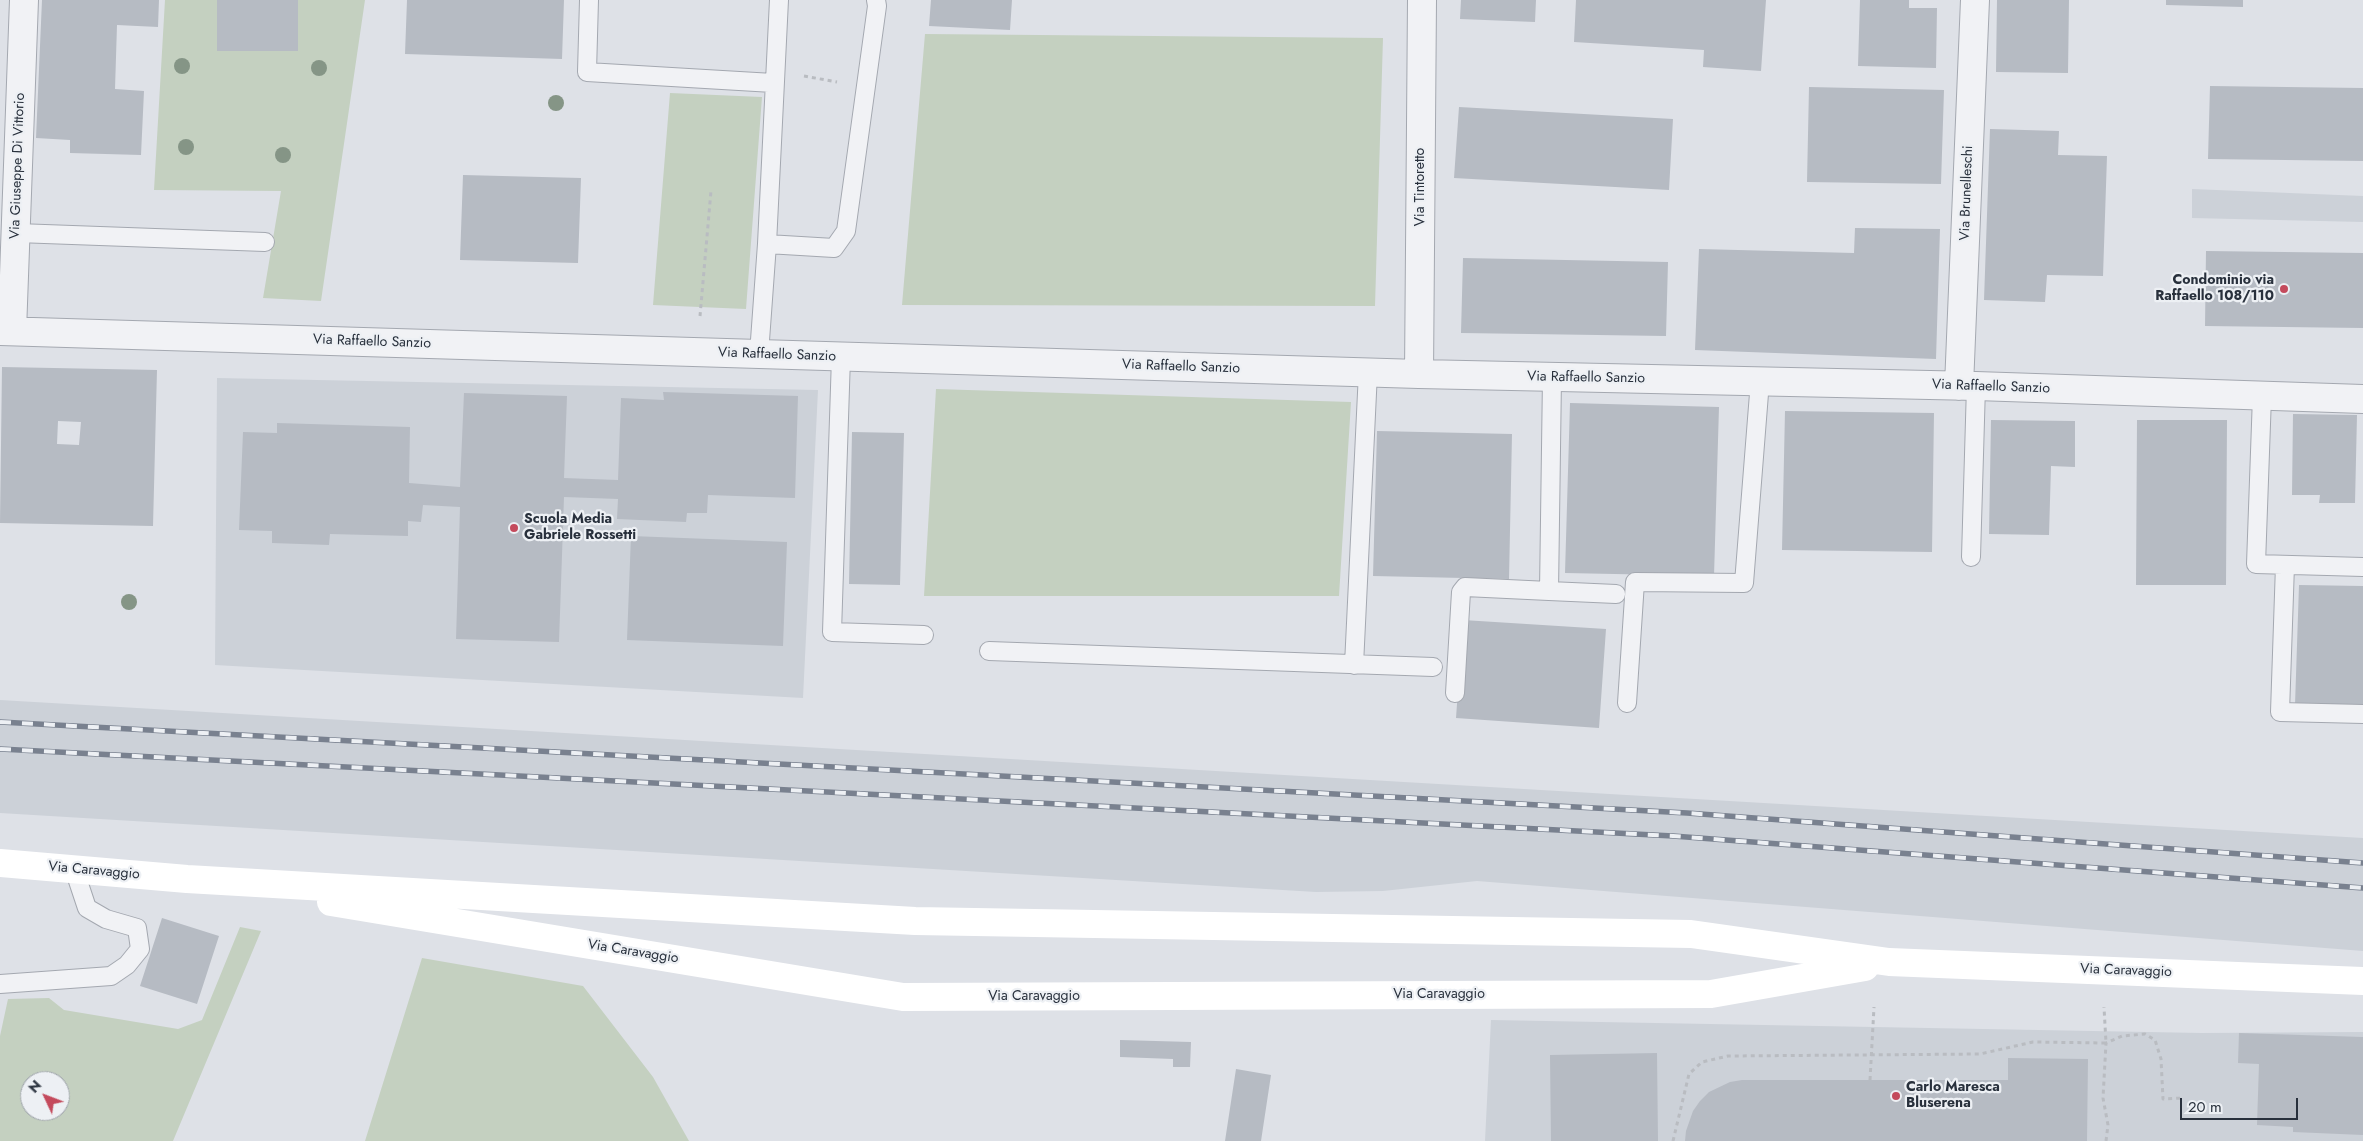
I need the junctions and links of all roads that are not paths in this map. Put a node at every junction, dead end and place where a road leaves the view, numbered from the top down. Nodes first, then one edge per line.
1 (24, 0) edge
2 (589, 0) edge
3 (779, 0) edge
4 (876, 0) edge
5 (1422, 0) edge
6 (1975, 0) edge
7 (773, 78) junction
8 (16, 233) junction
9 (265, 242) dead end
10 (767, 244) junction
11 (6, 331) edge
12 (759, 354) junction
13 (841, 356) junction
14 (1368, 372) junction
15 (1419, 374) junction
16 (1552, 377) junction
17 (1760, 381) junction
18 (1967, 386) junction
19 (2262, 396) junction
20 (2363, 399) edge
21 (1971, 557) dead end
22 (2285, 565) junction
23 (2363, 567) edge
24 (1549, 592) junction
25 (1616, 594) dead end
26 (924, 636) dead end
27 (989, 651) dead end
28 (1354, 665) junction
29 (1433, 667) dead end
30 (1454, 693) dead end
31 (1627, 703) dead end
32 (2363, 714) edge
33 (0, 863) edge
34 (74, 869) junction
35 (187, 879) junction
36 (1888, 962) junction
37 (2363, 981) edge
38 (0, 984) edge

1 - 8 street, Via Giuseppe Di Vittorio
2 - 7 lane
3 - 7 lane
4 - 10 lane
5 - 15 street, Via Tintoretto
6 - 18 street, Via Brunelleschi
7 - 10 lane
8 - 9 lane
8 - 11 street, Via Giuseppe Di Vittorio
10 - 12 lane
11 - 12 street, Via Raffaello Sanzio
12 - 13 street, Via Raffaello Sanzio
13 - 14 street, Via Raffaello Sanzio
13 - 26 lane
14 - 15 street, Via Raffaello Sanzio
14 - 28 lane
15 - 16 street, Via Raffaello Sanzio
16 - 17 street, Via Raffaello Sanzio
16 - 24 lane
17 - 18 street, Via Raffaello Sanzio
17 - 31 lane
18 - 19 street, Via Raffaello Sanzio
18 - 21 lane
19 - 20 street, Via Raffaello Sanzio
19 - 22 lane
22 - 23 lane
22 - 32 lane
24 - 25 lane
24 - 30 lane
27 - 28 lane
28 - 29 lane
33 - 34 street, Via Caravaggio
34 - 35 street, Via Caravaggio
34 - 38 lane
35 - 36 street, Via Caravaggio
35 - 36 street, Via Caravaggio
36 - 37 street, Via Caravaggio

